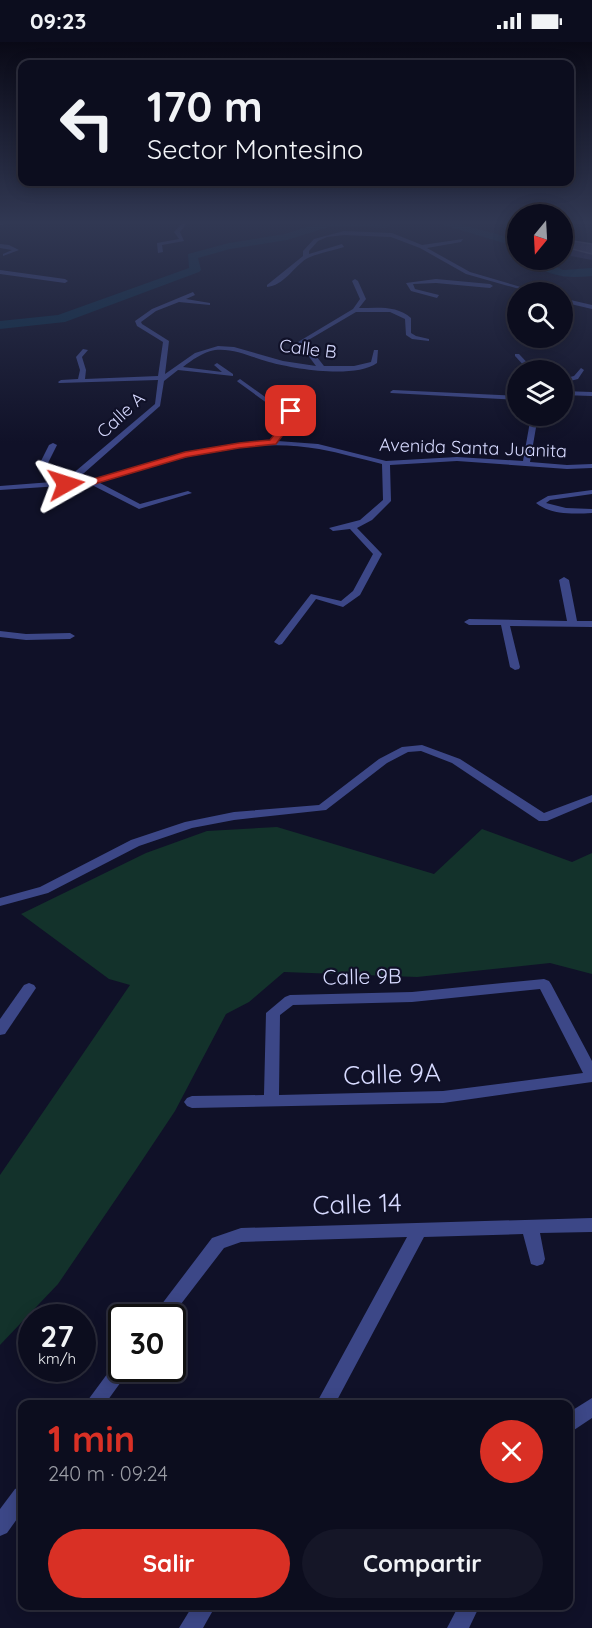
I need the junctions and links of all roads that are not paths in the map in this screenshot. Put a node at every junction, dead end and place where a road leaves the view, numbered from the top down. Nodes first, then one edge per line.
1 (190, 295) edge
2 (361, 295) edge
3 (433, 295) edge
4 (437, 296) dead end
5 (176, 300) junction
6 (573, 302) edge
7 (208, 304) dead end
8 (592, 306) edge
9 (355, 310) junction
10 (427, 340) dead end
11 (85, 350) dead end
12 (376, 351) dead end
13 (517, 355) dead end
14 (522, 360) edge
15 (217, 365) dead end
16 (321, 367) junction
17 (177, 368) junction
18 (582, 370) dead end
19 (163, 379) junction
20 (573, 379) edge
21 (81, 381) junction
22 (240, 381) dead end
23 (61, 382) dead end
24 (393, 392) dead end
25 (573, 393) edge
26 (592, 394) edge
27 (507, 397) edge
28 (533, 426) edge
29 (273, 443) junction
30 (53, 445) dead end
31 (386, 463) junction
32 (526, 464) junction
33 (592, 466) edge
34 (91, 482) junction
35 (62, 484) junction
36 (0, 488) edge
37 (592, 492) edge
38 (188, 493) dead end
39 (592, 511) edge
40 (333, 528) dead end
41 (353, 528) junction
42 (564, 580) dead end
43 (470, 622) dead end
44 (506, 623) junction
45 (592, 624) edge
46 (573, 625) junction
47 (0, 634) edge
48 (70, 636) dead end
49 (279, 642) dead end
50 (515, 667) dead end
51 (592, 798) edge
52 (0, 902) edge
53 (29, 988) dead end
54 (0, 1030) edge
55 (592, 1076) edge
56 (271, 1101) junction
57 (192, 1102) dead end
58 (530, 1226) junction
59 (592, 1226) edge
60 (420, 1229) junction
61 (537, 1259) dead end
62 (171, 1304) edge
63 (111, 1382) edge
64 (97, 1400) edge
65 (327, 1400) edge
66 (592, 1407) edge
67 (573, 1421) edge
68 (18, 1501) edge
69 (0, 1526) edge
70 (203, 1610) edge
71 (467, 1610) edge
72 (190, 1628) edge
73 (458, 1628) edge

1 - 5 street, Calle A
2 - 9 street
3 - 4 street
5 - 7 street
5 - 19 street, Calle A
6 - 8 street
9 - 10 street
9 - 16 street
11 - 21 street
12 - 16 street, Calle B
13 - 14 street
15 - 17 street
16 - 17 street, Calle B
17 - 19 street, Calle B
18 - 20 street
19 - 21 street
19 - 35 street, Calle A
21 - 23 street
22 - 29 street
24 - 27 street
25 - 26 street
28 - 32 street
29 - 31 street, Avenida Santa Juanita
29 - 34 street, Avenida Santa Juanita
30 - 35 street
31 - 32 street, Avenida Santa Juanita
31 - 41 street
32 - 33 street, Avenida Santa Juanita
34 - 35 street, Avenida Santa Juanita
34 - 38 street
35 - 36 street, Avenida Santa Juanita
37 - 39 street
40 - 41 street
41 - 49 street
42 - 46 street
43 - 44 street
44 - 46 street
44 - 50 street
45 - 46 street
47 - 48 street
51 - 52 street
53 - 54 street
55 - 56 street, Calle 9A
55 - 56 street, Calle 9B
56 - 57 street, Calle 9A
58 - 59 street, Calle 14
58 - 60 street, Calle 14
58 - 61 street
60 - 62 street, Calle 14
60 - 65 street
63 - 64 street
66 - 67 street
68 - 69 street
70 - 72 street
71 - 73 street

